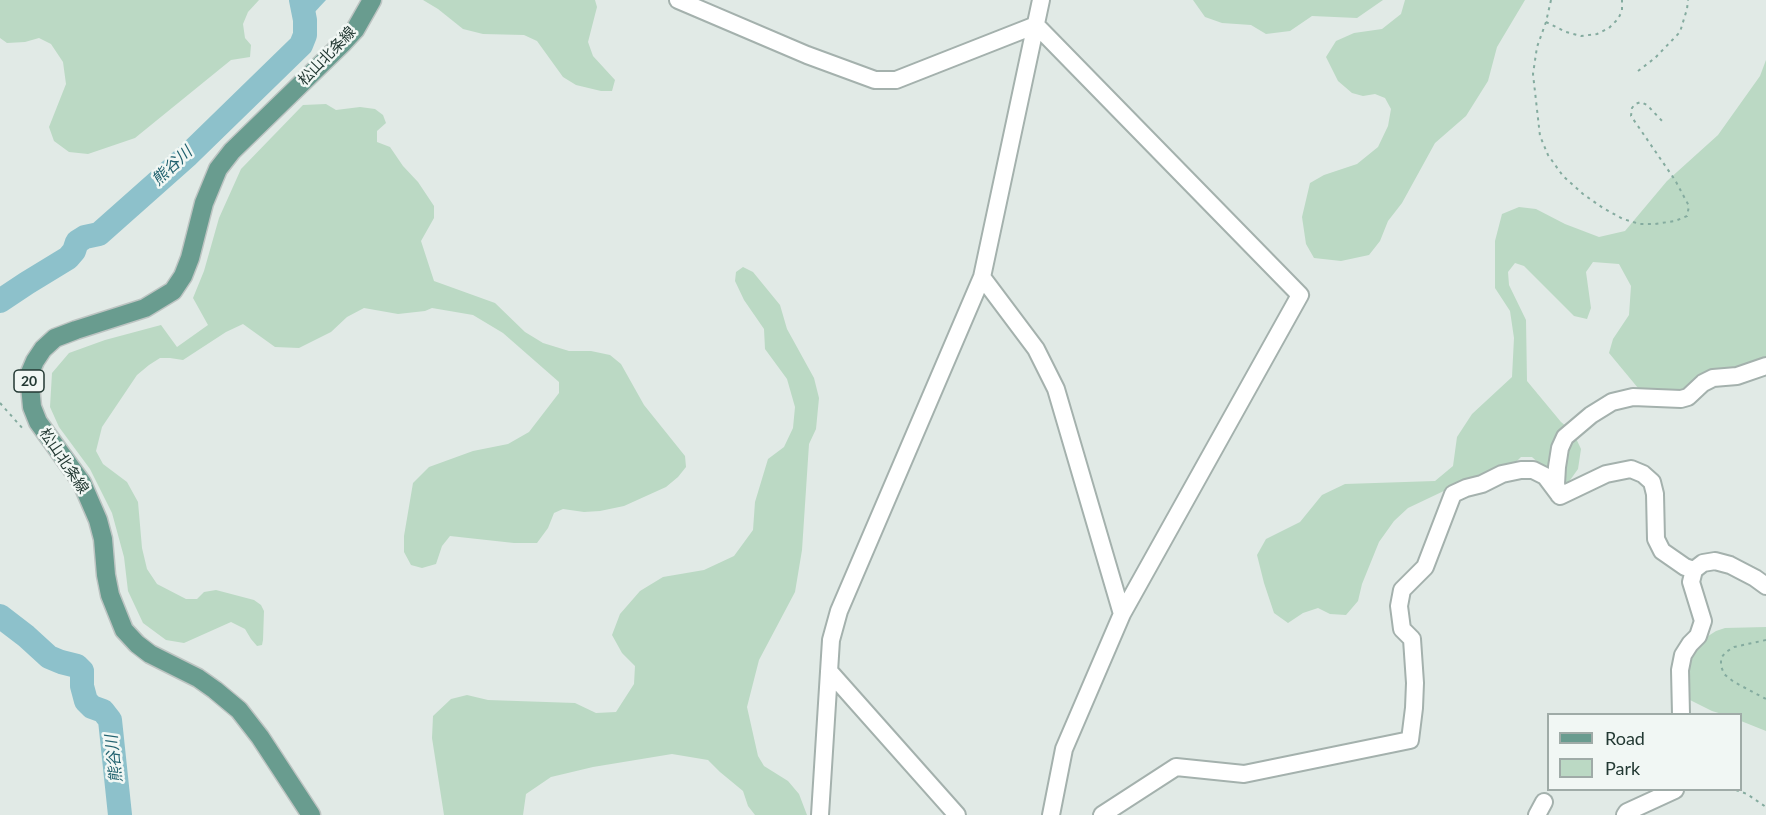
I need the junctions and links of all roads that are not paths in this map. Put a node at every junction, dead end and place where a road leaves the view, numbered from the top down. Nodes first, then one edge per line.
1 (372, 0) edge
2 (678, 0) edge
3 (1041, 0) edge
4 (1036, 25) junction
5 (982, 277) junction
6 (1766, 366) edge
7 (1560, 496) junction
8 (1694, 570) junction
9 (1766, 586) edge
10 (1122, 614) junction
11 (830, 672) junction
12 (1682, 713) edge
13 (1671, 791) edge
14 (1623, 814) edge
15 (311, 815) edge
16 (820, 815) edge
17 (957, 815) edge
18 (1051, 815) edge
19 (1102, 815) edge

1 - 15 main road, 松山北条線 / 20
2 - 4 street
3 - 4 street
4 - 5 street
4 - 10 street
5 - 10 street
5 - 11 street
6 - 7 street
7 - 8 street
7 - 19 street
8 - 9 street
8 - 12 street
10 - 18 street
11 - 16 street
11 - 17 street
13 - 14 street

